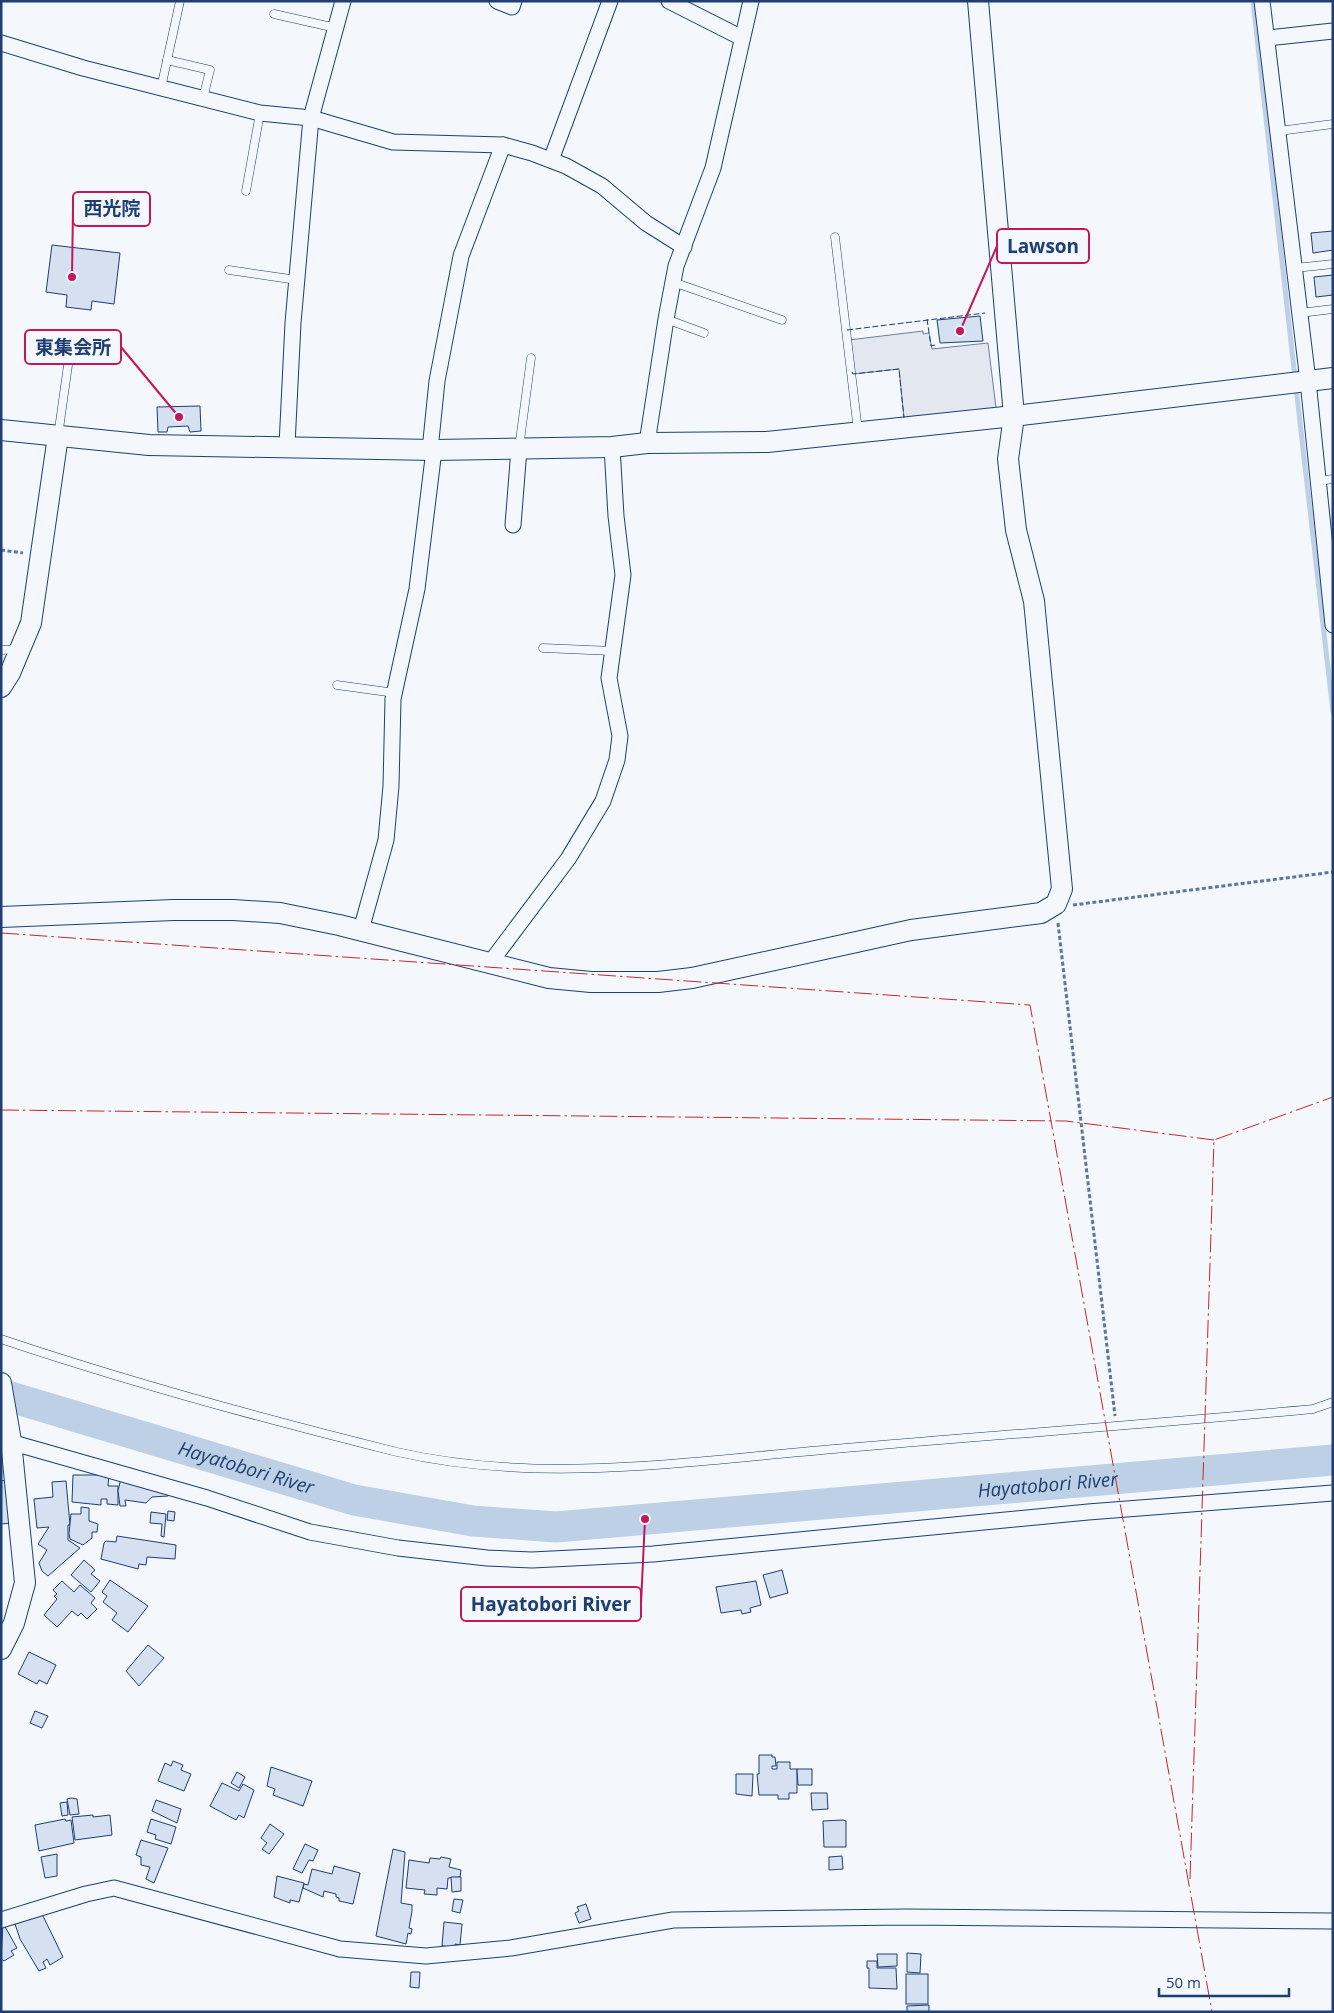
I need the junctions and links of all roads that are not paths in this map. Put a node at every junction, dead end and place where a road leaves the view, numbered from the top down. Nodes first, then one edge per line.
1 (180, 1) edge
2 (343, 1) edge
3 (498, 1) edge
4 (514, 1) edge
5 (610, 1) edge
6 (669, 1) edge
7 (751, 1) edge
8 (978, 1) edge
9 (1262, 1) edge
10 (274, 14) dead end
11 (336, 28) junction
12 (1333, 31) edge
13 (742, 38) junction
14 (1267, 38) junction
15 (1, 43) edge
16 (167, 60) junction
17 (161, 88) junction
18 (204, 98) junction
19 (260, 112) junction
20 (311, 118) junction
21 (1333, 124) edge
22 (1279, 131) junction
23 (503, 145) junction
24 (552, 160) junction
25 (246, 191) dead end
26 (835, 237) dead end
27 (684, 247) junction
28 (1333, 264) edge
29 (1295, 268) junction
30 (229, 270) dead end
31 (297, 280) junction
32 (673, 282) junction
33 (1333, 309) edge
34 (1300, 313) junction
35 (666, 319) junction
36 (782, 320) dead end
37 (704, 333) dead end
38 (71, 344) dead end
39 (531, 358) dead end
40 (1333, 378) edge
41 (1308, 381) junction
42 (1014, 416) junction
43 (1, 430) edge
44 (858, 431) junction
45 (58, 436) junction
46 (647, 443) junction
47 (287, 446) junction
48 (612, 447) junction
49 (519, 449) junction
50 (432, 450) junction
51 (1325, 480) edge
52 (514, 525) dead end
53 (1333, 625) edge
54 (543, 648) dead end
55 (11, 649) edge
56 (613, 651) junction
57 (338, 685) dead end
58 (1, 687) edge
59 (395, 693) junction
60 (1, 917) edge
61 (361, 930) junction
62 (490, 962) junction
63 (1, 1339) edge
64 (1, 1383) edge
65 (1333, 1402) edge
66 (6, 1440) edge
67 (1333, 1493) edge
68 (1, 1649) edge
69 (1, 1920) edge
70 (1333, 1921) edge

1 - 16 lane
2 - 11 street
3 - 4 street
5 - 24 street
6 - 13 street
7 - 13 street
8 - 42 street
9 - 14 street
10 - 11 lane
11 - 20 street
12 - 14 street
13 - 27 street
14 - 22 street
15 - 17 street
16 - 17 lane
16 - 18 lane
17 - 18 street
18 - 19 street
19 - 20 street
19 - 25 lane
20 - 23 street
20 - 31 street
21 - 22 lane
22 - 29 street
23 - 24 street
23 - 50 street
24 - 27 street
26 - 44 lane
27 - 32 street
28 - 29 lane
29 - 34 street
30 - 31 lane
31 - 47 street
32 - 35 street
32 - 36 lane
33 - 34 lane
34 - 41 street
35 - 37 lane
35 - 46 street
38 - 45 lane
39 - 49 lane
40 - 41 street
41 - 42 street
41 - 51 street
42 - 44 street
42 - 62 street
43 - 45 street
44 - 46 street
45 - 47 street
45 - 55 street
46 - 48 street
47 - 50 street
48 - 49 street
48 - 56 street
49 - 50 street
49 - 52 street
50 - 59 street
51 - 53 street
54 - 56 lane
55 - 58 street
56 - 62 street
57 - 59 lane
59 - 61 street
60 - 61 street
61 - 62 street
63 - 65 lane
64 - 66 street
66 - 67 street
66 - 68 street
69 - 70 street

